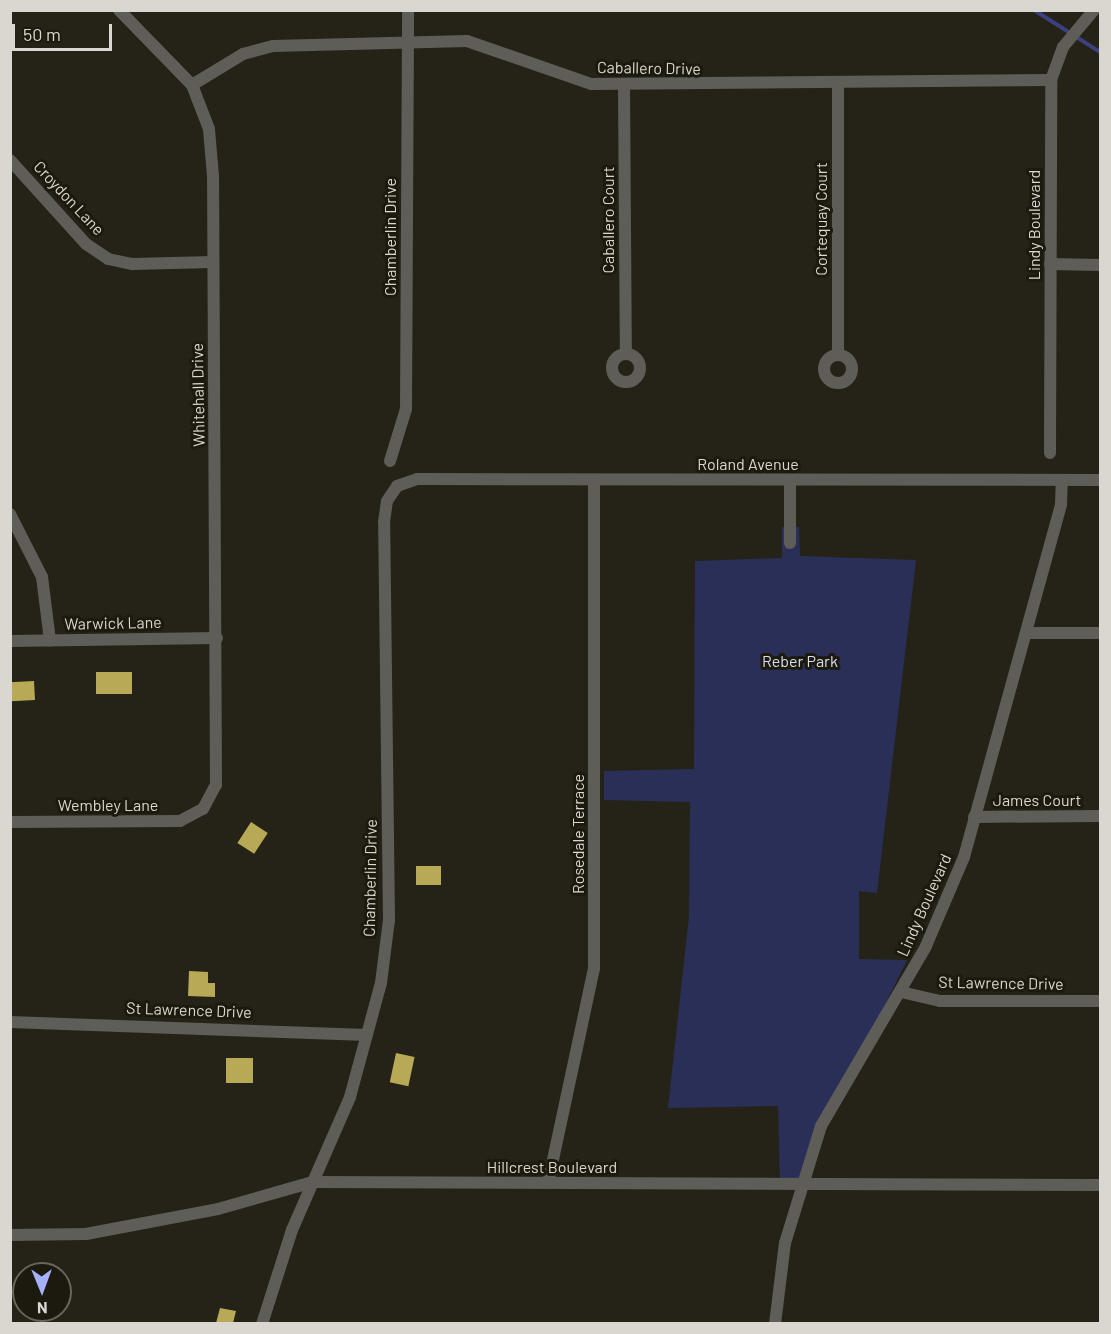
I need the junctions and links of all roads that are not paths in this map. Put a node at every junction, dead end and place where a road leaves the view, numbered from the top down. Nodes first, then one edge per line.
1 (119, 10) edge
2 (408, 10) edge
3 (1089, 15) edge
4 (407, 43) junction
5 (1051, 80) junction
6 (838, 84) junction
7 (192, 85) junction
8 (624, 86) junction
9 (10, 160) edge
10 (213, 262) junction
11 (1050, 264) junction
12 (1101, 265) edge
13 (626, 354) dead end
14 (838, 354) dead end
15 (1050, 453) dead end
16 (390, 460) dead end
17 (1101, 480) edge
18 (594, 481) junction
19 (790, 481) junction
20 (1062, 481) junction
21 (397, 486) joint
22 (10, 514) edge
23 (790, 543) dead end
24 (1026, 633) junction
25 (1101, 633) edge
26 (217, 638) junction
27 (50, 640) junction
28 (10, 641) edge
29 (203, 809) joint
30 (1101, 816) edge
31 (974, 817) junction
32 (10, 822) edge
33 (901, 992) junction
34 (1101, 1001) edge
35 (10, 1022) edge
36 (367, 1035) junction
37 (314, 1182) junction
38 (548, 1183) junction
39 (800, 1185) junction
40 (1101, 1185) edge
41 (10, 1235) edge
42 (262, 1323) edge
43 (775, 1323) edge

1 - 7 street, Whitehall Drive
2 - 4 street, Chamberlin Drive
3 - 5 street, Lindy Boulevard
4 - 7 street, Caballero Drive
4 - 8 street, Caballero Drive
4 - 16 street, Chamberlin Drive
5 - 6 street, Caballero Drive
5 - 11 street, Lindy Boulevard
6 - 8 street, Caballero Drive
6 - 14 street, Cortequay Court
7 - 10 street, Whitehall Drive
8 - 13 street, Caballero Court
9 - 10 street, Croydon Lane
10 - 26 street, Whitehall Drive
11 - 12 street
11 - 15 street, Lindy Boulevard
17 - 20 street, Roland Avenue
18 - 19 street, Roland Avenue
18 - 21 street, Roland Avenue
18 - 38 street, Rosedale Terrace
19 - 20 street, Roland Avenue
19 - 23 street
20 - 24 street, Lindy Boulevard
21 - 36 street, Chamberlin Drive
22 - 27 street
24 - 25 street
24 - 31 street, Lindy Boulevard
26 - 27 street, Warwick Lane
26 - 29 street, Whitehall Drive
27 - 28 street, Warwick Lane
29 - 32 street, Wembley Lane
30 - 31 street, James Court
31 - 33 street, Lindy Boulevard
33 - 34 street, St Lawrence Drive
33 - 39 street, Lindy Boulevard
35 - 36 street, St Lawrence Drive
36 - 37 street, Chamberlin Drive
37 - 38 street, Hillcrest Boulevard
37 - 41 street, Hillcrest Boulevard
37 - 42 street, Chamberlin Drive
38 - 39 street, Hillcrest Boulevard
39 - 40 street, Hillcrest Boulevard
39 - 43 street, Lindy Boulevard

